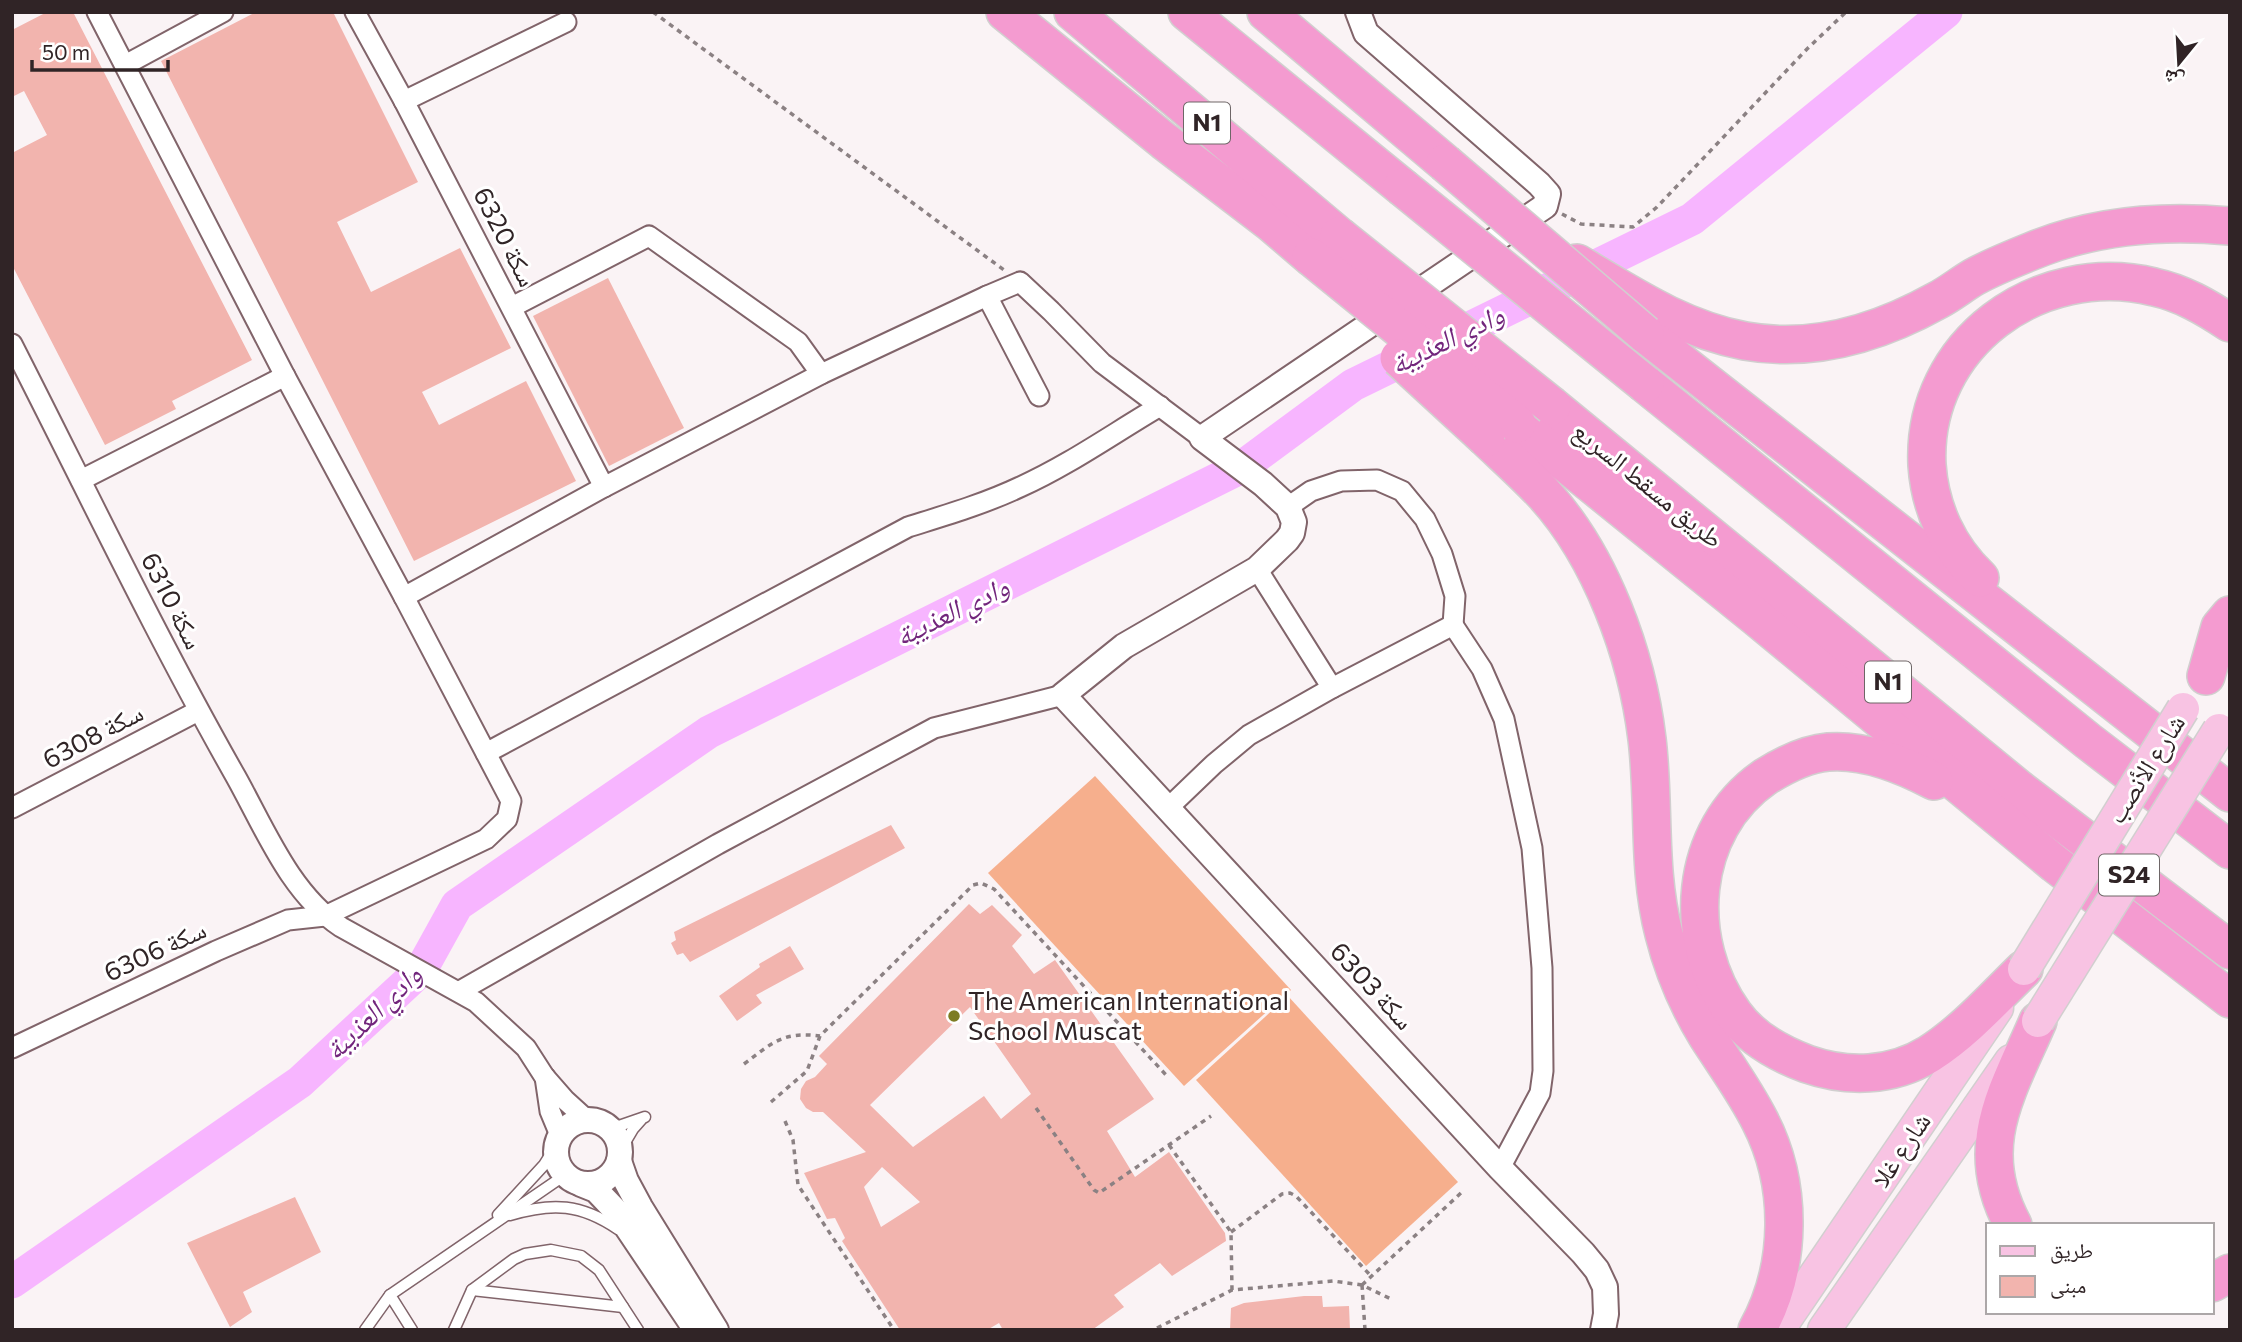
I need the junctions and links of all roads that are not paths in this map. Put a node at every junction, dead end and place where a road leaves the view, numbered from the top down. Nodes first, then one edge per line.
1 (97, 12) edge
2 (223, 12) edge
3 (355, 12) edge
4 (1005, 12) edge
5 (1073, 12) edge
6 (1187, 12) edge
7 (1266, 12) edge
8 (1358, 12) edge
9 (566, 22) dead end
10 (125, 65) junction
11 (404, 101) junction
12 (1539, 221) junction
13 (2230, 226) edge
14 (1317, 253) junction
15 (987, 296) junction
16 (512, 307) junction
17 (2230, 323) edge
18 (1655, 324) junction
19 (12, 344) edge
20 (821, 374) junction
21 (285, 376) junction
22 (1039, 396) dead end
23 (1160, 406) junction
24 (1501, 431) junction
25 (1202, 438) junction
26 (81, 480) junction
27 (604, 487) junction
28 (1287, 507) junction
29 (1257, 569) junction
30 (404, 597) junction
31 (2230, 615) edge
32 (1453, 625) junction
33 (2230, 643) edge
34 (2206, 676) junction
35 (1332, 688) junction
36 (1063, 695) junction
37 (2114, 703) junction
38 (198, 711) junction
39 (2225, 723) edge
40 (486, 753) junction
41 (2230, 793) edge
42 (12, 808) edge
43 (1167, 809) junction
44 (2023, 838) junction
45 (2230, 849) edge
46 (325, 916) junction
47 (2230, 950) edge
48 (2187, 966) junction
49 (2024, 969) junction
50 (460, 991) junction
51 (2230, 999) edge
52 (2230, 1008) edge
53 (2038, 1021) junction
54 (12, 1048) edge
55 (544, 1076) junction
56 (595, 1122) junction
57 (558, 1140) junction
58 (620, 1156) junction
59 (1500, 1168) junction
60 (573, 1179) junction
61 (2012, 1223) edge
62 (491, 1224) junction
63 (642, 1249) junction
64 (2230, 1273) edge
65 (2214, 1282) edge
66 (472, 1290) junction
67 (390, 1295) junction
68 (623, 1307) junction
69 (365, 1330) edge
70 (412, 1330) edge
71 (454, 1330) edge
72 (638, 1330) edge
73 (696, 1330) edge
74 (716, 1330) edge
75 (1603, 1330) edge
76 (1757, 1330) edge
77 (1778, 1330) edge
78 (1824, 1330) edge

1 - 10 street, سكة 6306
2 - 10 street
3 - 11 street, سكة 6320
4 - 14 highway
5 - 14 highway, طريق مسقط السريع / N1
6 - 45 highway, bridge
7 - 12 highway, bridge
8 - 12 street
9 - 11 street
10 - 21 street, سكة 6306
11 - 16 street, سكة 6320
12 - 18 highway, bridge
12 - 25 street
13 - 18 highway
14 - 24 highway, bridge
14 - 47 highway, طريق مسقط السريع / N1, bridge
15 - 20 street
15 - 22 street
15 - 23 street
16 - 20 street
16 - 27 street, سكة 6320
17 - 37 highway
18 - 37 highway
19 - 26 street, سكة 6310
20 - 27 street
21 - 26 street
21 - 30 street, سكة 6306
23 - 25 street
23 - 40 street
24 - 44 highway
24 - 76 highway
25 - 28 street
26 - 38 street, سكة 6310
27 - 30 street
28 - 29 street
28 - 32 street
29 - 35 street
29 - 36 street
30 - 40 street, سكة 6306
31 - 34 highway
32 - 35 street
32 - 59 street
33 - 34 main road, شارع الأنصب / S24
34 - 49 main road, شارع الأنصب / S24, bridge
35 - 43 street
36 - 43 street, سكة 6303
36 - 50 street
37 - 41 highway
38 - 42 street, سكة 6308
38 - 46 street, سكة 6310
39 - 53 main road, شارع الأنصب / S24, bridge
40 - 46 street, سكة 6306
43 - 59 street, سكة 6303
44 - 48 highway
44 - 49 highway
46 - 50 street, سكة 6310
46 - 54 street, سكة 6306
48 - 51 highway
48 - 52 highway
49 - 77 main road, شارع غلا
50 - 55 street, سكة 6310
53 - 61 highway
53 - 78 main road, شارع غلا
55 - 56 street
55 - 57 street
56 - 57 street
56 - 58 street
56 - 58 lane
57 - 60 street
57 - 62 lane
58 - 60 street
58 - 74 street
59 - 75 street, سكة 6303
60 - 62 lane
60 - 63 street
62 - 63 lane
62 - 67 lane
63 - 73 street
64 - 65 highway
66 - 68 lane
66 - 68 lane
66 - 71 lane
67 - 69 lane
67 - 70 lane
68 - 72 lane

